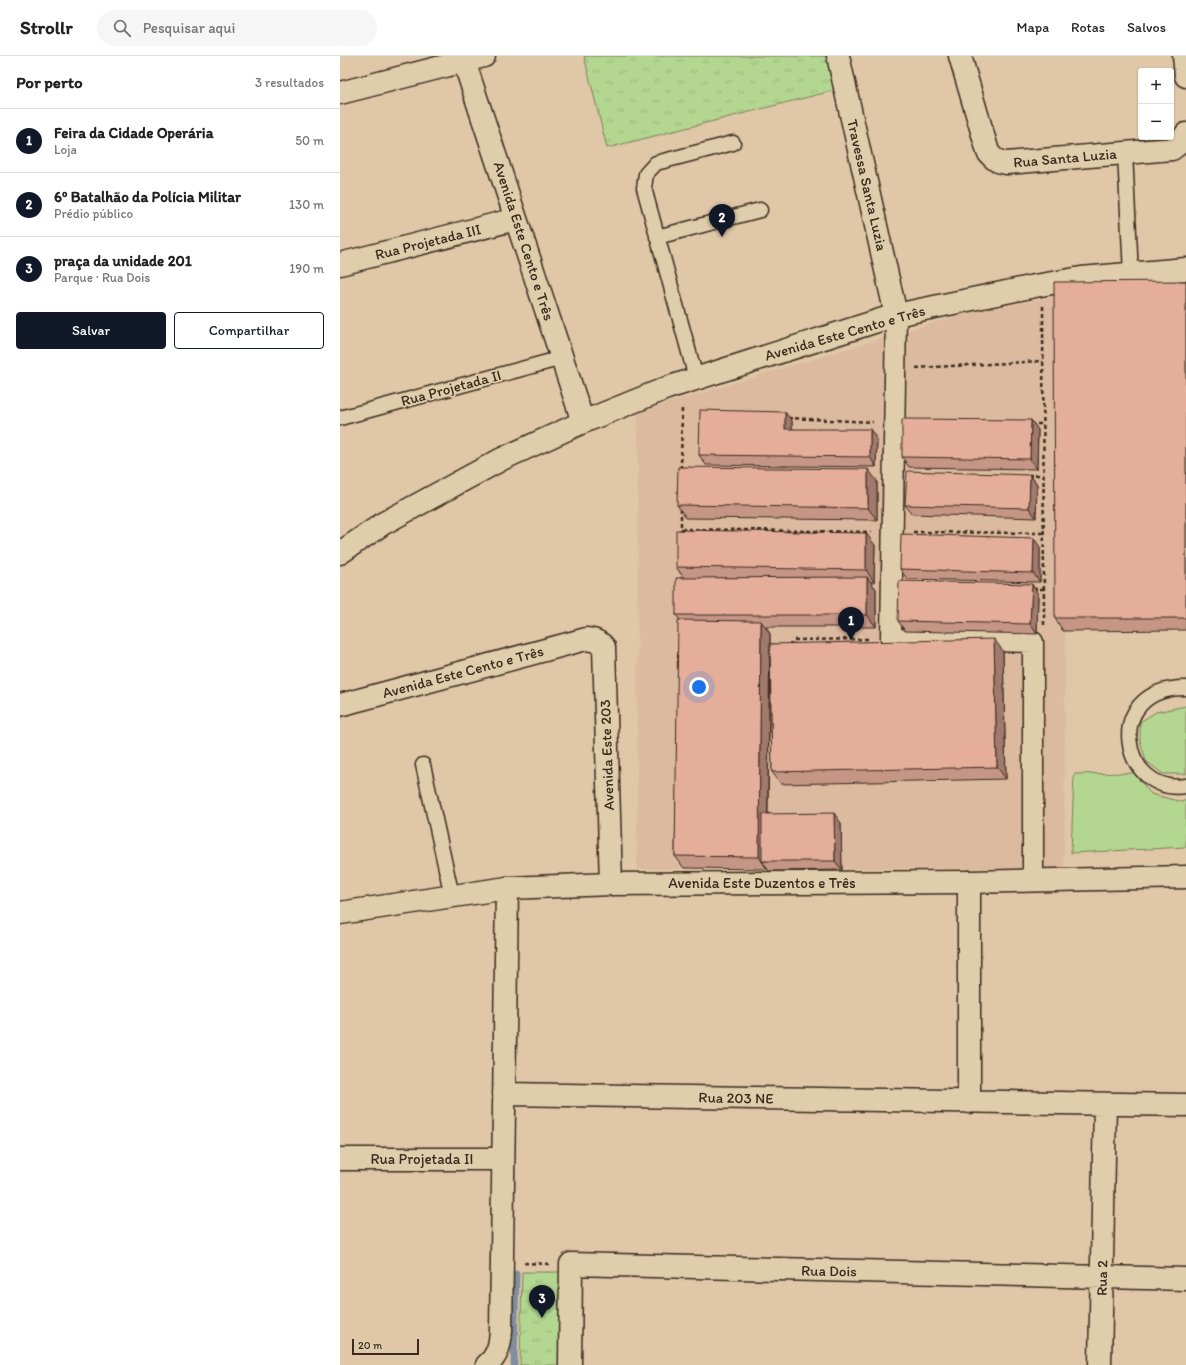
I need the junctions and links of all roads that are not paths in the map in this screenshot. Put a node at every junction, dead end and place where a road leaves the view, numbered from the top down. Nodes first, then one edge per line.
1 (838, 56) edge
2 (960, 56) edge
3 (1184, 56) edge
4 (474, 59) edge
5 (1186, 76) edge
6 (340, 93) edge
7 (1186, 134) edge
8 (733, 143) dead end
9 (1125, 153) junction
10 (760, 210) dead end
11 (516, 219) junction
12 (657, 237) junction
13 (340, 264) edge
14 (1186, 269) edge
15 (1132, 274) junction
16 (896, 315) junction
17 (562, 358) junction
18 (689, 381) junction
19 (340, 418) edge
20 (583, 422) junction
21 (340, 553) edge
22 (586, 639) joint
23 (1186, 688) edge
24 (340, 705) edge
25 (423, 765) dead end
26 (1186, 786) edge
27 (1186, 877) edge
28 (1033, 880) junction
29 (970, 882) junction
30 (611, 884) junction
31 (507, 888) junction
32 (452, 896) junction
33 (340, 913) edge
34 (504, 1094) junction
35 (969, 1102) junction
36 (1105, 1104) junction
37 (1186, 1105) edge
38 (340, 1158) edge
39 (503, 1159) junction
40 (1102, 1278) junction
41 (1186, 1280) edge
42 (490, 1364) edge
43 (564, 1365) edge
44 (570, 1365) edge
45 (1100, 1365) edge

1 - 16 street, Travessa Santa Luzia
2 - 9 street, Rua Santa Luzia
3 - 5 street
4 - 6 street
4 - 11 street, Avenida Este Cento e Três
7 - 9 street, Rua Santa Luzia
8 - 12 lane
9 - 15 lane
10 - 12 lane
11 - 13 street, Rua Projetada III
11 - 17 street, Avenida Este Cento e Três
12 - 18 lane
14 - 15 street, Avenida Este Cento e Três
15 - 16 street, Avenida Este Cento e Três
16 - 18 street, Avenida Este Cento e Três
16 - 28 street
17 - 19 lane, Rua Projetada II
17 - 20 street, Avenida Este Cento e Três
18 - 20 street, Avenida Este Cento e Três
20 - 21 street, Avenida Este Cento e Três
22 - 24 street, Avenida Este Cento e Três
22 - 30 street, Avenida Este 203
23 - 26 lane
25 - 32 lane
27 - 28 street, Avenida Este Duzentos e Três
28 - 29 street, Avenida Este Duzentos e Três
29 - 30 street, Avenida Este Duzentos e Três
29 - 35 street
30 - 31 street, Avenida Este Duzentos e Três
31 - 32 street, Avenida Este Duzentos e Três
31 - 34 street
32 - 33 street, Avenida Este Duzentos e Três
34 - 35 street, Rua 203 NE
34 - 39 street
35 - 36 street, Rua 203 NE
36 - 37 street, Rua 203 NE
36 - 40 street, Rua 2
38 - 39 street, Rua Projetada II
39 - 42 street
40 - 41 street, Rua Dois
40 - 44 street, Rua Dois
40 - 45 street, Rua 2
43 - 44 lane

